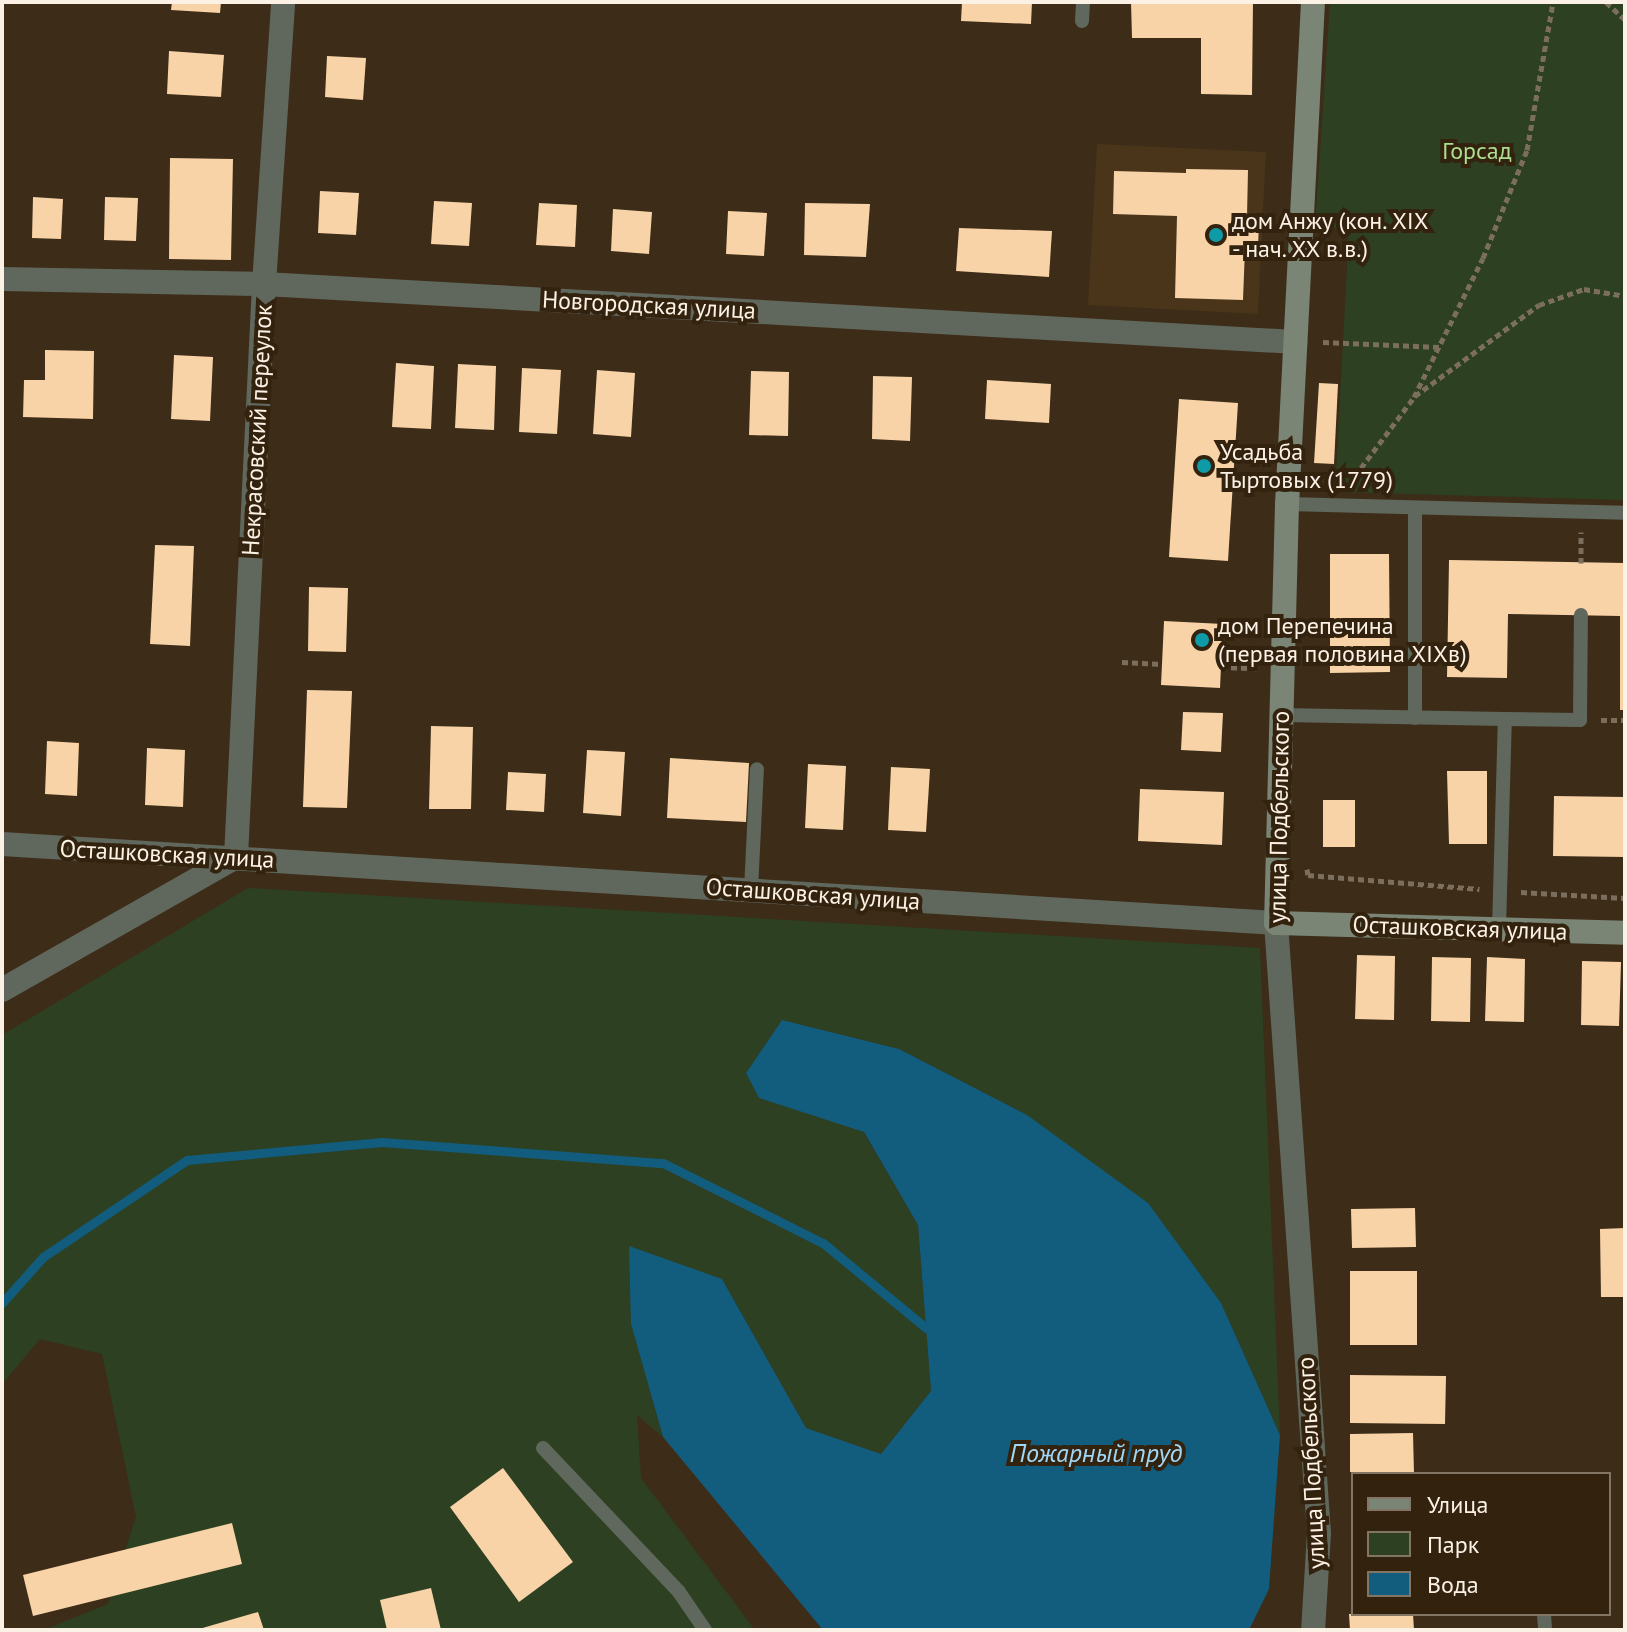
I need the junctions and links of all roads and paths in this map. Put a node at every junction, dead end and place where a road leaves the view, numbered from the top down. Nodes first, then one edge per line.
1 (283, 2) edge
2 (1083, 2) edge
3 (1313, 2) edge
4 (1553, 2) edge
5 (1606, 2) edge
6 (1625, 20) edge
7 (1082, 21) dead end
8 (2, 279) edge
9 (264, 284) junction
10 (1625, 296) edge
11 (1307, 342) junction
12 (1439, 347) junction
13 (1414, 397) junction
14 (1287, 504) junction
15 (1333, 505) junction
16 (1415, 508) junction
17 (1625, 513) edge
18 (1581, 615) dead end
19 (1122, 662) dead end
20 (1162, 664) dead end
21 (1281, 715) junction
22 (1415, 718) junction
23 (1505, 719) junction
24 (757, 769) dead end
25 (2, 844) edge
26 (236, 857) junction
27 (1305, 860) dead end
28 (751, 890) junction
29 (1499, 891) junction
30 (1625, 898) edge
31 (1276, 923) junction
32 (1499, 929) junction
33 (1625, 933) edge
34 (2, 990) edge
35 (543, 1448) dead end
36 (705, 1630) edge
37 (1313, 1630) edge

1 - 9 street, Некрасовский переулок
2 - 7 lane
3 - 11 street, улица Подбельского
4 - 12 path
5 - 6 path
8 - 9 street, Новгородская улица
9 - 11 street, Новгородская улица
9 - 26 street, Некрасовский переулок
10 - 13 path
11 - 12 path
11 - 14 street, улица Подбельского
12 - 13 path
13 - 15 path
14 - 15 lane
14 - 21 street, улица Подбельского
15 - 16 lane
16 - 17 lane
16 - 22 lane
18 - 23 lane
19 - 20 path
21 - 22 lane
21 - 31 street, улица Подбельского
22 - 23 lane
23 - 29 lane
24 - 28 lane
25 - 26 street, Осташковская улица
26 - 28 street, Осташковская улица
26 - 34 street
27 - 29 path
28 - 31 street, Осташковская улица
29 - 30 path
29 - 32 lane
31 - 32 street, Осташковская улица
31 - 37 street, улица Подбельского
32 - 33 street, Осташковская улица
35 - 36 lane

